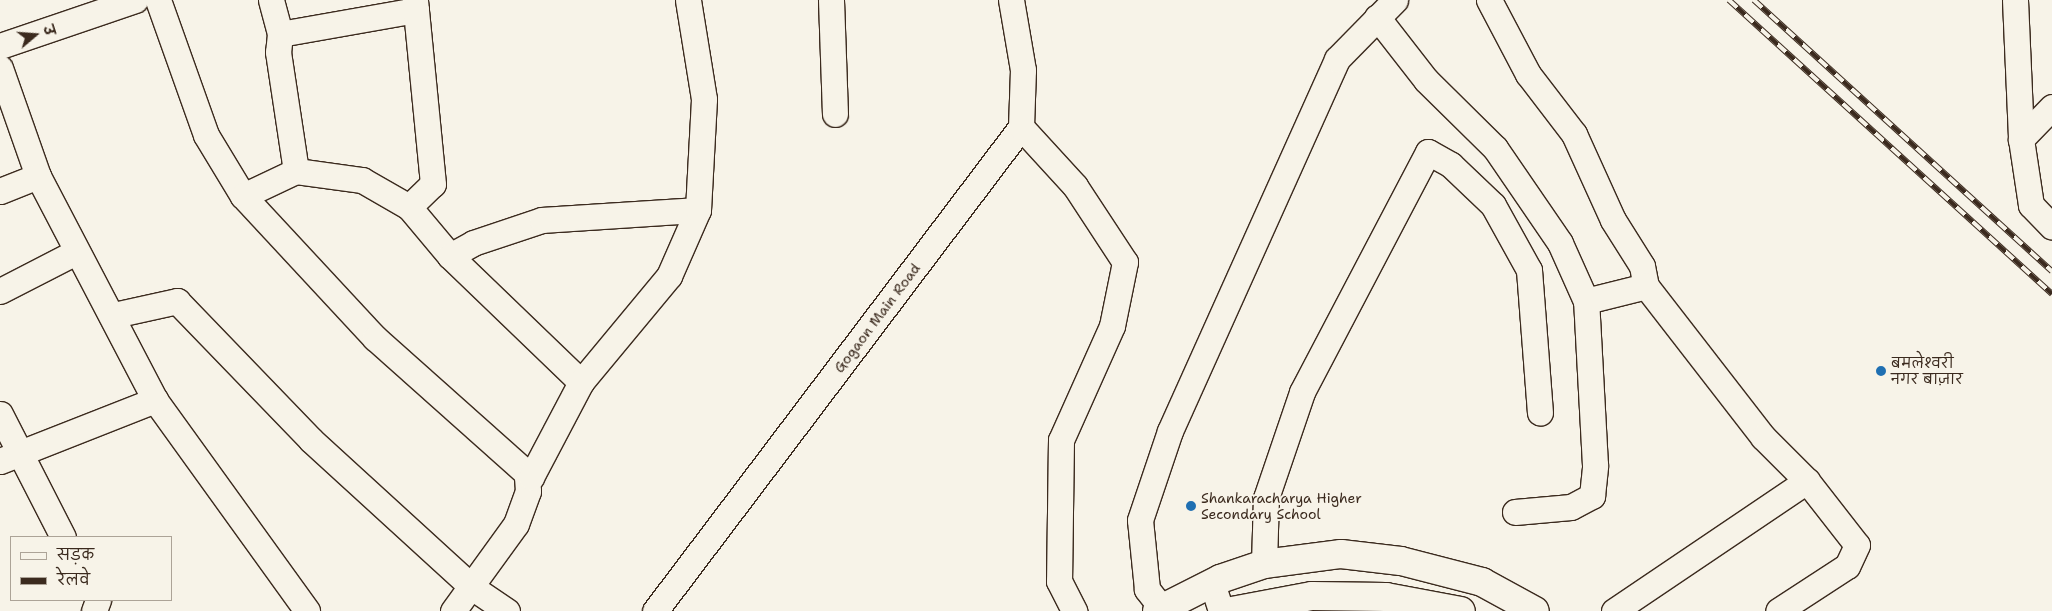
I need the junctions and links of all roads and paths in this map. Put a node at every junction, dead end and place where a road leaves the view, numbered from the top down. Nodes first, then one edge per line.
1 (135, 0) edge
2 (158, 0) edge
3 (271, 0) edge
4 (688, 0) edge
5 (832, 0) edge
6 (1011, 0) edge
7 (1396, 0) edge
8 (1489, 0) edge
9 (2015, 0) edge
10 (416, 5) edge
11 (1377, 17) junction
12 (280, 34) junction
13 (0, 46) edge
14 (0, 68) edge
15 (2052, 107) edge
16 (835, 114) dead end
17 (1021, 127) junction
18 (2020, 139) junction
19 (296, 171) junction
20 (38, 176) junction
21 (0, 191) edge
22 (243, 196) junction
23 (409, 207) junction
24 (698, 210) junction
25 (2052, 227) edge
26 (76, 252) junction
27 (450, 256) junction
28 (1646, 286) junction
29 (0, 291) edge
30 (1586, 301) junction
31 (114, 315) junction
32 (581, 382) junction
33 (155, 400) junction
34 (1540, 413) dead end
35 (0, 414) edge
36 (10, 456) edge
37 (531, 477) junction
38 (1807, 481) junction
39 (1515, 512) dead end
40 (62, 536) edge
41 (1264, 564) junction
42 (1212, 583) junction
43 (473, 588) junction
44 (1161, 610) edge
45 (308, 611) edge
46 (454, 611) edge
47 (507, 611) edge
48 (655, 611) edge
49 (1074, 611) edge
50 (1221, 611) edge
51 (1232, 611) edge
52 (1461, 611) edge
53 (1535, 611) edge
54 (1614, 611) edge
55 (1778, 611) edge

1 - 13 street
2 - 22 street
3 - 12 street
4 - 24 street
5 - 16 street
6 - 17 street
7 - 11 street
8 - 28 street
9 - 18 street
10 - 12 street
10 - 23 street
11 - 30 street
11 - 44 street
12 - 19 street
14 - 20 street
15 - 18 street
17 - 48 street, Gogaon Main Road
17 - 49 street
18 - 25 street
19 - 22 street
19 - 23 street
20 - 21 street
20 - 26 street
22 - 37 street
23 - 27 street
24 - 27 street
24 - 32 street
26 - 29 street
26 - 31 street
27 - 32 street
28 - 30 street
28 - 38 street
30 - 39 street
31 - 33 street
31 - 43 street
32 - 37 street
33 - 36 street
33 - 45 street
34 - 41 street
35 - 36 street
36 - 40 street
37 - 43 street
38 - 54 street
38 - 55 street
41 - 42 street
41 - 53 street
42 - 44 street
42 - 50 street
43 - 46 street
43 - 47 street
51 - 52 street

